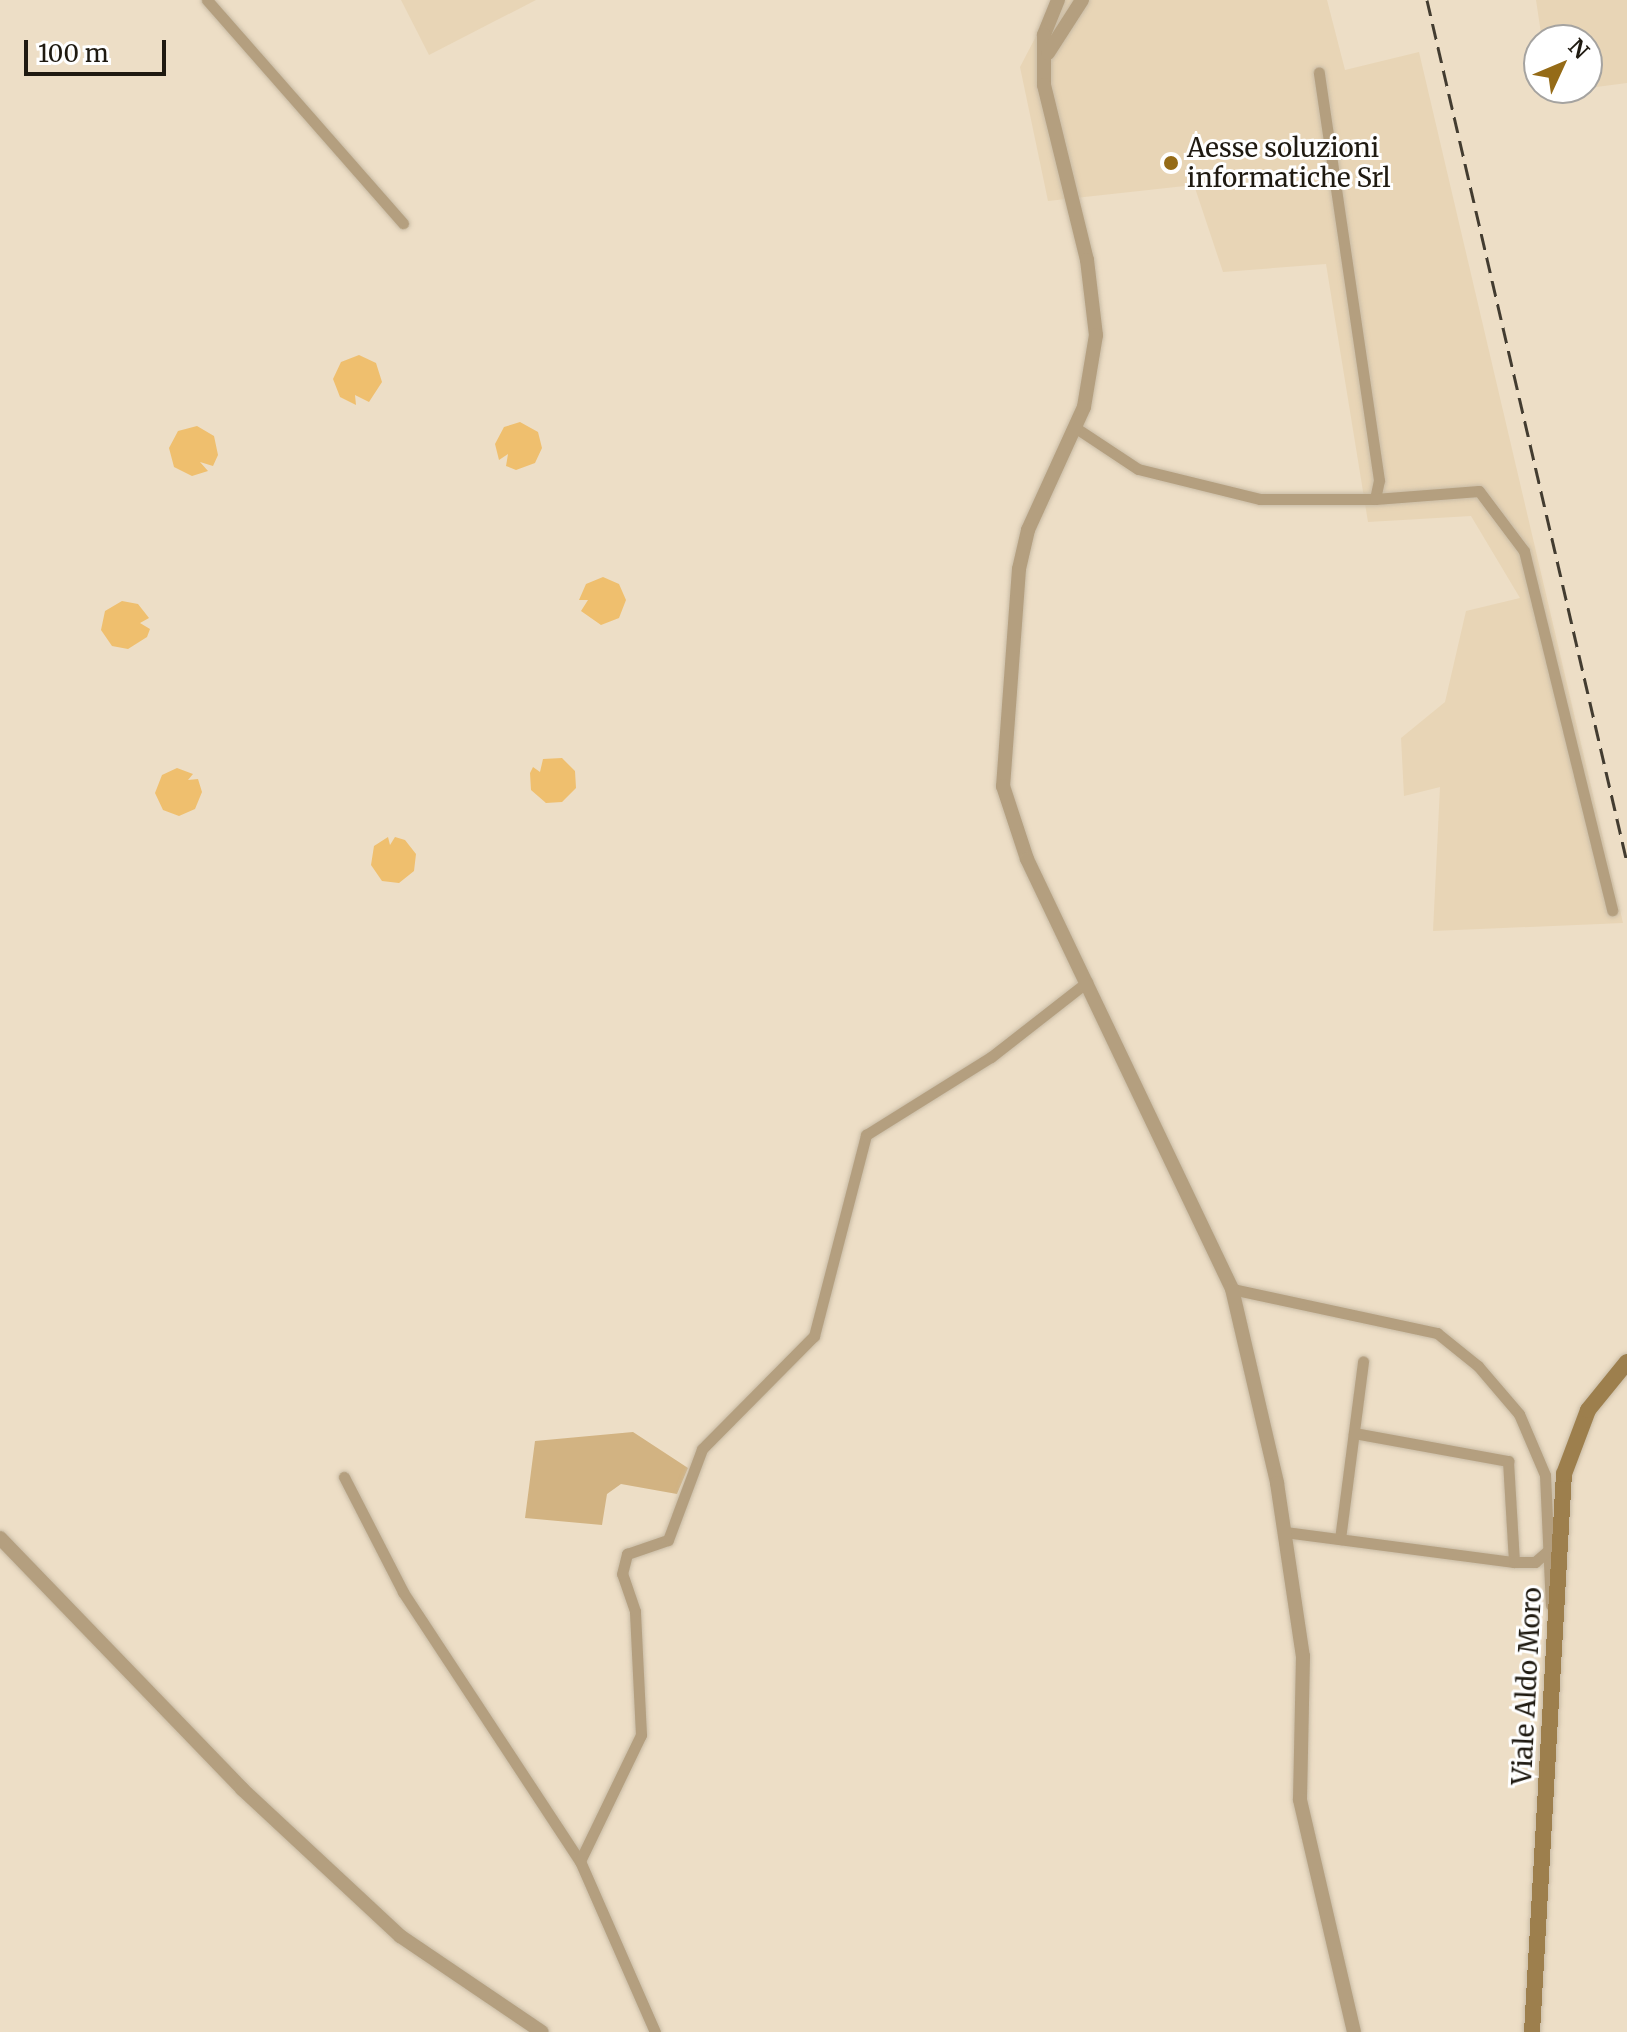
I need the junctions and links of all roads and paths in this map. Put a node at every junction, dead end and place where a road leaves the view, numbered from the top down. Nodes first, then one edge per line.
1 (207, 0) edge
2 (1058, 0) edge
3 (1082, 0) edge
4 (1044, 61) junction
5 (1319, 72) dead end
6 (403, 223) dead end
7 (1076, 428) junction
8 (1375, 499) junction
9 (1612, 910) dead end
10 (1087, 982) junction
11 (1232, 1289) junction
12 (1363, 1361) dead end
13 (1627, 1362) edge
14 (1354, 1433) junction
15 (344, 1477) dead end
16 (1285, 1532) junction
17 (0, 1538) edge
18 (1340, 1539) junction
19 (1550, 1549) junction
20 (1514, 1562) junction
21 (1549, 1586) junction
22 (1555, 1610) junction
23 (580, 1861) junction
24 (542, 2032) edge
25 (655, 2032) edge
26 (1354, 2032) edge
27 (1532, 2032) edge

1 - 6 street
2 - 4 street
3 - 4 street
4 - 7 street
5 - 8 street
7 - 8 street
7 - 10 street
8 - 9 street
10 - 11 street
10 - 23 street
11 - 16 street
11 - 19 street
12 - 14 street
13 - 22 main road, Viale Aldo Moro
14 - 18 street
14 - 20 street
15 - 23 street
16 - 18 street
16 - 26 street
17 - 24 street
18 - 20 street
19 - 20 street
19 - 21 street
20 - 21 street
21 - 22 street
22 - 27 main road, Viale Aldo Moro
23 - 25 street

